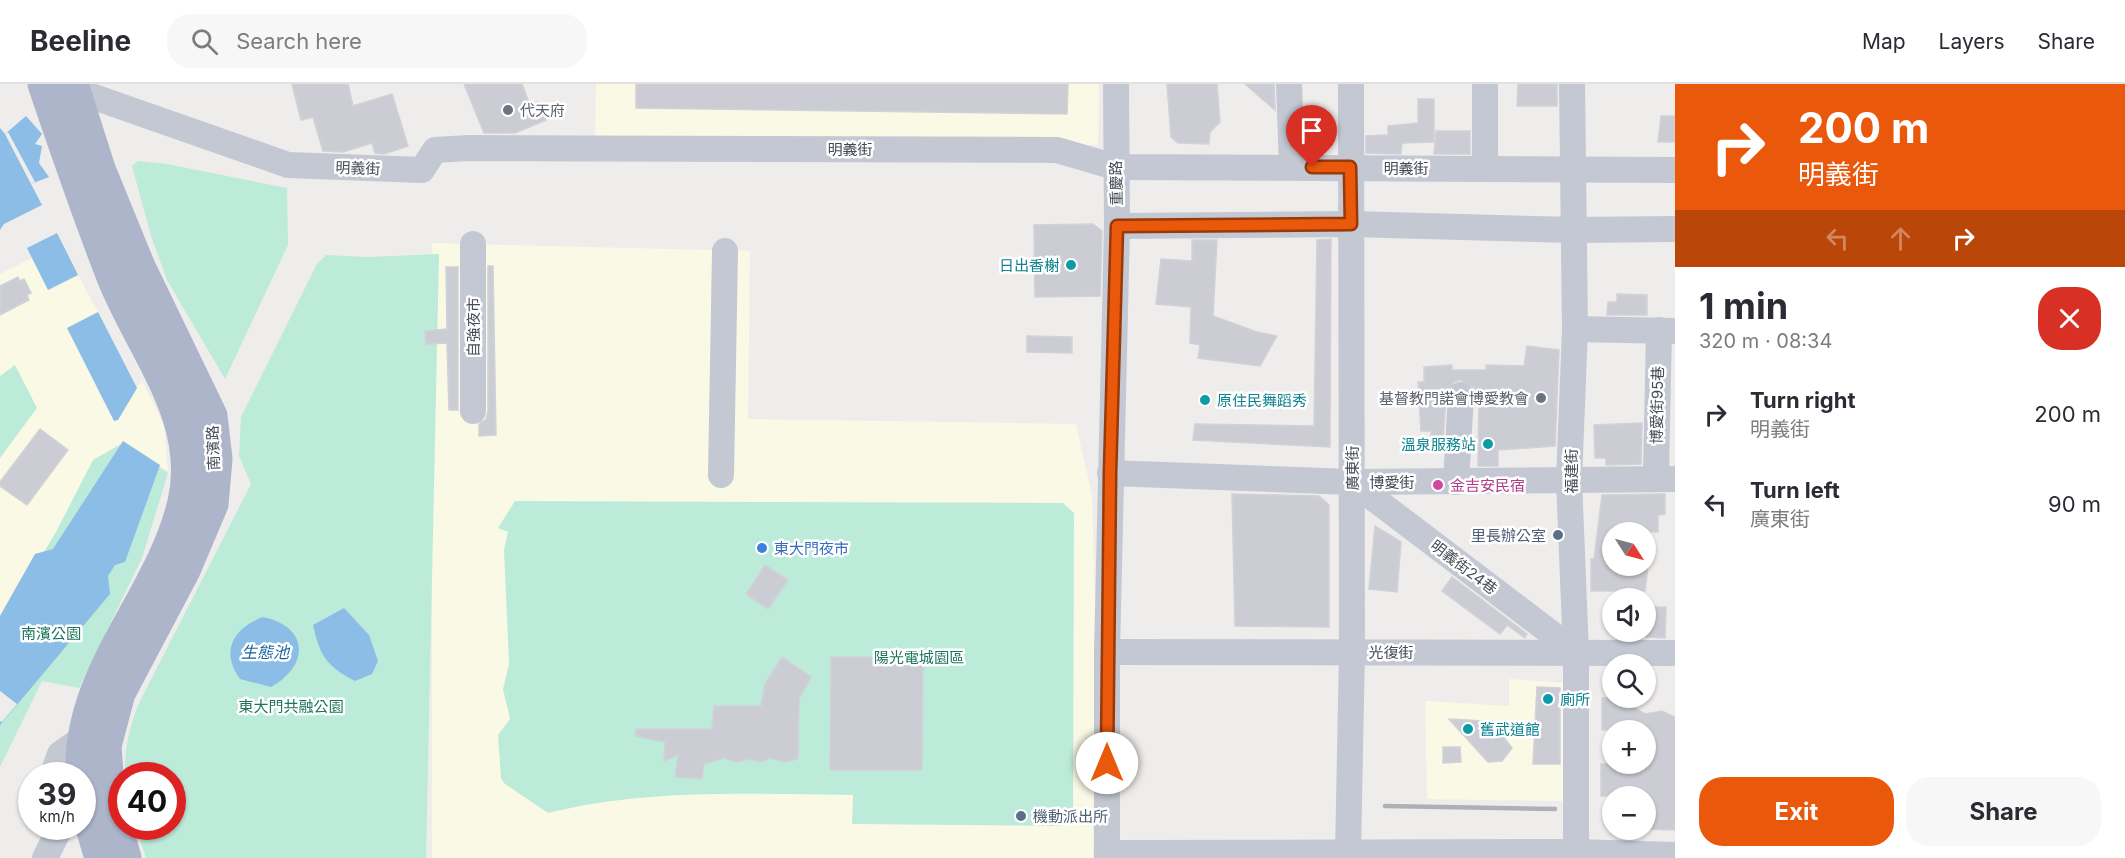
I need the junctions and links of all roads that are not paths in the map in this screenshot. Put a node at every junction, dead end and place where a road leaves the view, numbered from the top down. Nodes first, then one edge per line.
1 (1116, 84) edge
2 (1289, 84) edge
3 (1351, 84) edge
4 (1485, 84) edge
5 (1572, 84) edge
6 (60, 89) edge
7 (1115, 167) junction
8 (1293, 167) junction
9 (1350, 167) junction
10 (1485, 168) junction
11 (1572, 169) junction
12 (1675, 170) edge
13 (1351, 224) junction
14 (1117, 226) junction
15 (1675, 229) edge
16 (1574, 230) junction
17 (473, 244) dead end
18 (725, 251) dead end
19 (1575, 329) junction
20 (1667, 330) edge
21 (1461, 395) dead end
22 (473, 411) dead end
23 (1110, 473) junction
24 (721, 475) dead end
25 (1667, 479) edge
26 (1569, 480) junction
27 (1352, 482) junction
28 (1456, 482) junction
29 (1107, 652) junction
30 (1352, 652) junction
31 (1576, 652) junction
32 (1675, 652) edge
33 (83, 738) junction
34 (57, 762) edge
35 (84, 762) edge
36 (96, 778) edge
37 (96, 821) edge
38 (37, 840) edge
39 (60, 840) edge
40 (1348, 852) junction
41 (1107, 855) edge
42 (1576, 855) edge
43 (1675, 855) edge
44 (1264, 856) edge
45 (34, 858) edge
46 (45, 858) edge
47 (125, 858) edge

1 - 7 street, 重慶路
2 - 8 street
3 - 9 street, 廣東街
4 - 10 street
5 - 11 street, 福建街
6 - 7 street, 明義街
6 - 33 main road, 南濱路
6 - 36 main road, 南濱路
7 - 8 street, 明義街
7 - 14 street, 重慶路
8 - 9 street, 明義街
9 - 10 street, 明義街
9 - 13 street, 廣東街
10 - 11 street, 明義街
11 - 12 street, 明義街
11 - 16 street, 福建街
13 - 14 street
13 - 16 street
13 - 27 street, 廣東街
14 - 23 street, 重慶路
15 - 16 street
16 - 19 street, 福建街
17 - 22 street, 自強夜市
18 - 24 street
19 - 20 street
19 - 26 street, 福建街
20 - 25 street, 博愛街95巷
21 - 28 street
23 - 27 street, 博愛街
23 - 29 street, 重慶路
25 - 26 street, 博愛街
26 - 28 street, 博愛街
26 - 31 street, 福建街
27 - 28 street, 博愛街
27 - 30 street, 廣東街
27 - 31 street, 明義街24巷
29 - 30 street, 光復街
29 - 41 street, 重慶路
30 - 31 street, 光復街
30 - 40 street, 廣東街
31 - 32 street, 光復街
31 - 42 street, 福建街
33 - 34 street
33 - 35 main road, 南濱路
37 - 47 main road
38 - 45 street
39 - 46 street
40 - 42 street
40 - 44 street
41 - 44 street
42 - 43 street

